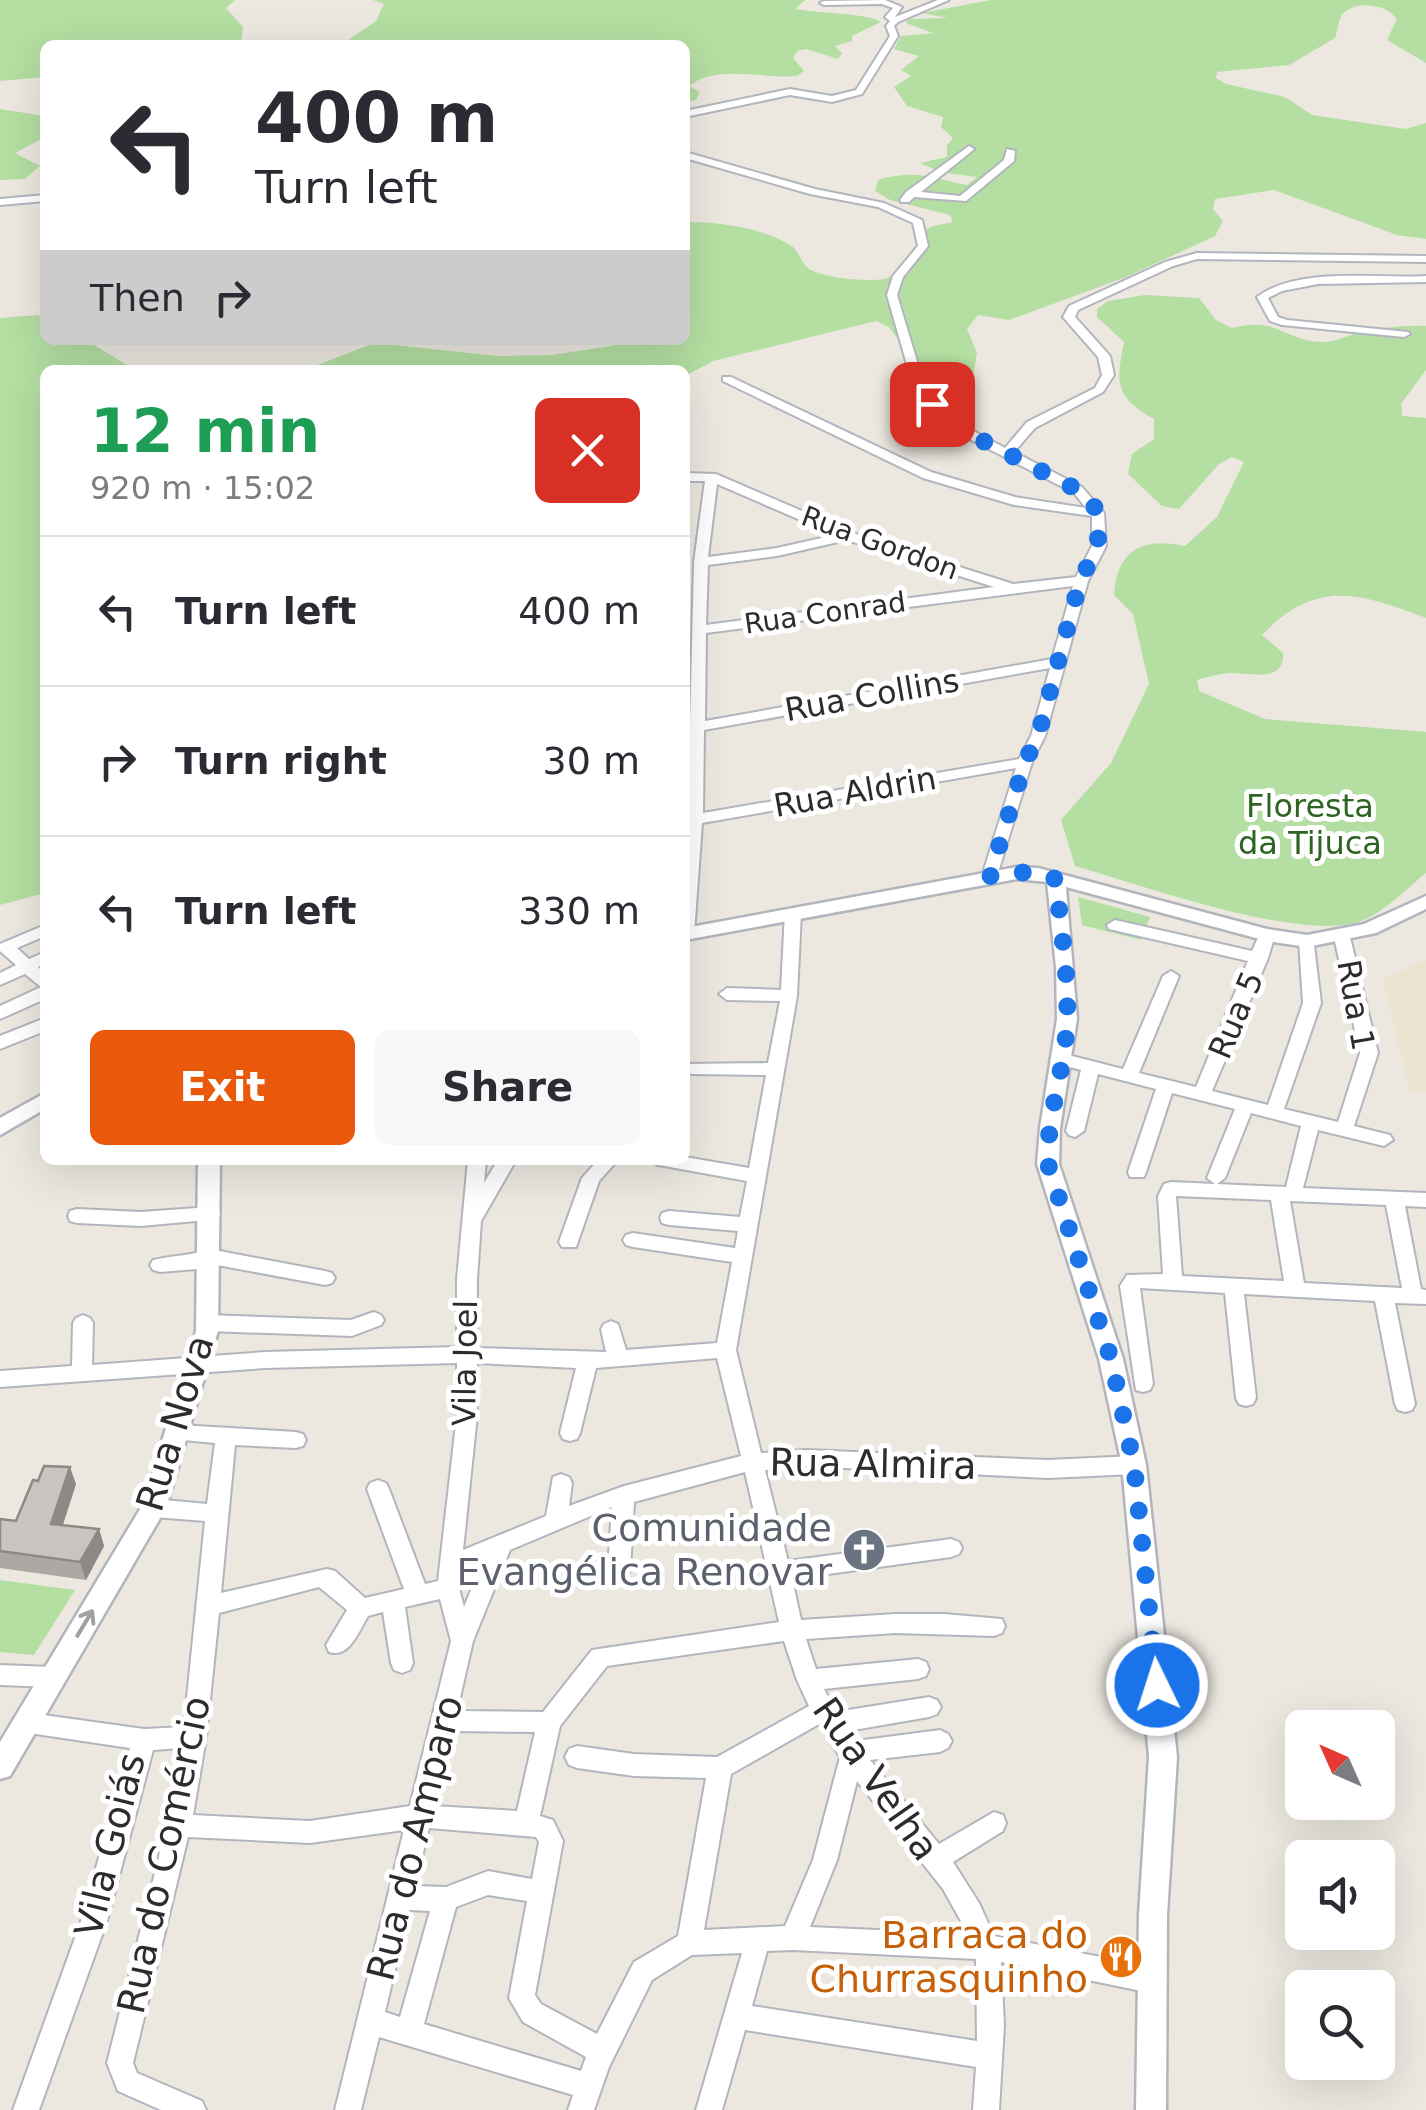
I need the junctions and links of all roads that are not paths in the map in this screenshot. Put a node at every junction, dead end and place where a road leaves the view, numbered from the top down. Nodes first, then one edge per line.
1 (857, 0) edge
2 (945, 0) edge
3 (835, 4) edge
4 (895, 20) junction
5 (690, 113) edge
6 (969, 150) dead end
7 (1010, 152) dead end
8 (690, 156) edge
9 (910, 194) junction
10 (40, 198) edge
11 (0, 202) edge
12 (897, 208) junction
13 (1426, 259) edge
14 (1426, 280) edge
15 (1404, 334) dead end
16 (726, 379) dead end
17 (1008, 452) junction
18 (690, 477) edge
19 (712, 477) junction
20 (1098, 513) junction
21 (848, 536) junction
22 (701, 562) junction
23 (1080, 581) junction
24 (1012, 588) junction
25 (698, 630) junction
26 (1058, 662) junction
27 (691, 728) edge
28 (1025, 762) junction
29 (690, 820) edge
30 (990, 876) junction
31 (1056, 879) junction
32 (1426, 902) edge
33 (793, 913) junction
34 (1115, 925) dead end
35 (40, 932) edge
36 (690, 933) edge
37 (1267, 935) junction
38 (1342, 937) junction
39 (1307, 941) junction
40 (3, 945) edge
41 (1260, 958) junction
42 (40, 960) edge
43 (28, 966) junction
44 (1170, 976) dead end
45 (40, 978) edge
46 (0, 980) edge
47 (40, 994) edge
48 (727, 994) dead end
49 (789, 996) junction
50 (0, 1012) edge
51 (40, 1032) edge
52 (0, 1043) edge
53 (1064, 1060) junction
54 (1090, 1066) junction
55 (691, 1068) dead end
56 (774, 1069) junction
57 (1129, 1075) junction
58 (1166, 1085) junction
59 (1202, 1094) junction
60 (40, 1103) edge
61 (1246, 1105) junction
62 (1274, 1112) junction
63 (1311, 1122) junction
64 (0, 1128) edge
65 (1344, 1130) junction
66 (1075, 1131) dead end
67 (1384, 1140) dead end
68 (209, 1165) edge
69 (476, 1165) edge
70 (504, 1165) edge
71 (604, 1165) edge
72 (690, 1165) edge
73 (1137, 1172) dead end
74 (755, 1176) junction
75 (1216, 1178) dead end
76 (1287, 1190) junction
77 (1394, 1199) junction
78 (1426, 1200) edge
79 (211, 1214) junction
80 (77, 1216) dead end
81 (669, 1218) dead end
82 (749, 1225) junction
83 (470, 1226) junction
84 (633, 1240) dead end
85 (569, 1242) dead end
86 (743, 1256) junction
87 (209, 1258) junction
88 (160, 1265) dead end
89 (325, 1278) dead end
90 (1173, 1283) junction
91 (1234, 1288) junction
92 (1294, 1290) junction
93 (1384, 1294) junction
94 (1420, 1297) edge
95 (374, 1320) dead end
96 (83, 1323) dead end
97 (207, 1323) junction
98 (352, 1328) junction
99 (611, 1329) dead end
100 (726, 1350) junction
101 (467, 1355) junction
102 (339, 1358) junction
103 (618, 1359) junction
104 (588, 1362) junction
105 (198, 1365) junction
106 (82, 1370) junction
107 (0, 1379) edge
108 (1142, 1384) dead end
109 (1246, 1398) dead end
110 (1405, 1404) dead end
111 (179, 1433) junction
112 (570, 1433) dead end
113 (226, 1436) junction
114 (296, 1440) dead end
115 (752, 1462) junction
116 (1134, 1465) junction
117 (561, 1483) dead end
118 (378, 1489) dead end
119 (624, 1495) junction
120 (154, 1508) junction
121 (214, 1513) junction
122 (556, 1521) junction
123 (501, 1544) junction
124 (951, 1548) dead end
125 (619, 1570) dead end
126 (780, 1571) junction
127 (448, 1576) junction
128 (418, 1596) junction
129 (394, 1602) junction
130 (208, 1606) junction
131 (361, 1608) junction
132 (994, 1626) dead end
133 (790, 1628) junction
134 (462, 1641) junction
135 (336, 1645) dead end
136 (402, 1663) dead end
137 (918, 1669) dead end
138 (0, 1675) edge
139 (52, 1677) junction
140 (808, 1680) junction
141 (930, 1707) dead end
142 (826, 1717) junction
143 (445, 1721) junction
144 (549, 1722) junction
145 (30, 1723) junction
146 (194, 1737) junction
147 (144, 1740) junction
148 (940, 1741) dead end
149 (853, 1752) junction
150 (577, 1757) dead end
151 (0, 1766) edge
152 (720, 1768) junction
153 (420, 1816) junction
154 (526, 1823) junction
155 (994, 1823) dead end
156 (178, 1826) junction
157 (935, 1860) junction
158 (541, 1892) junction
159 (399, 1898) junction
160 (446, 1900) junction
161 (793, 1938) junction
162 (758, 1940) junction
163 (689, 1943) junction
164 (986, 1947) junction
165 (1152, 1980) junction
166 (735, 2016) junction
167 (370, 2022) junction
168 (410, 2033) junction
169 (602, 2051) junction
170 (990, 2056) junction
171 (585, 2098) edge
172 (26, 2110) edge
173 (193, 2110) edge
174 (348, 2110) edge
175 (709, 2110) edge
176 (986, 2110) edge
177 (1151, 2110) edge

1 - 3 street
2 - 4 street
3 - 4 street
4 - 5 street
6 - 9 street
7 - 9 street
8 - 12 street
9 - 12 street
10 - 11 street
12 - 17 street
13 - 17 street
14 - 15 street
16 - 20 street
17 - 20 street
18 - 19 street, Rua Gordon
19 - 21 street, Rua Gordon
19 - 22 street
20 - 23 street
21 - 22 street
21 - 24 street, Rua Gordon
22 - 25 street
23 - 24 street, Rua Gordon
23 - 26 street
24 - 25 street, Rua Conrad
25 - 27 street
26 - 27 street, Rua Collins
26 - 28 street
27 - 29 street
28 - 29 street, Rua Aldrin
28 - 30 street
30 - 31 street
30 - 33 street
31 - 37 street
31 - 53 street
32 - 38 street
33 - 36 street
33 - 49 street, Rua Velha
34 - 41 street
35 - 40 street
37 - 39 street
37 - 41 street, Rua 5
38 - 39 street
38 - 65 street, Rua 1
39 - 62 street
40 - 43 street
41 - 59 street, Rua 5
42 - 43 street
43 - 45 street
43 - 46 street
44 - 57 street
47 - 50 street
48 - 49 street
49 - 56 street, Rua Velha
51 - 52 street
53 - 54 street
53 - 116 street
54 - 57 street
54 - 66 street
55 - 56 street
56 - 74 street, Rua Velha
57 - 58 street
58 - 59 street
58 - 73 street
59 - 61 street
60 - 64 street
61 - 62 street
61 - 75 street
62 - 63 street
63 - 65 street
63 - 76 street
65 - 67 street
68 - 79 street, Rua Nova
69 - 83 street, Vila Joel
70 - 83 street
71 - 85 street
72 - 74 street
74 - 82 street, Rua Velha
76 - 77 street
76 - 90 street
76 - 92 street
77 - 78 street
77 - 94 street
79 - 80 street
79 - 87 street, Rua Nova
81 - 82 street
82 - 86 street, Rua Velha
83 - 101 street, Vila Joel
84 - 86 street
86 - 100 street, Rua Velha
87 - 88 street
87 - 89 street
87 - 97 street, Rua Nova
90 - 91 street
90 - 108 street
91 - 92 street
91 - 109 street
92 - 93 street
93 - 94 street
93 - 110 street
95 - 98 street
96 - 106 street
97 - 98 street
97 - 105 street, Rua Nova
98 - 102 street
99 - 103 street
100 - 103 street
100 - 115 street, Rua Velha
101 - 102 street
101 - 104 street
101 - 127 street, Vila Joel
102 - 105 street
103 - 104 street
104 - 112 street
105 - 106 street
105 - 111 street, Rua Nova
106 - 107 street
111 - 113 street
111 - 120 street, Rua Nova
113 - 114 street
113 - 121 street, Rua do Comércio
115 - 116 street, Rua Almira
115 - 119 street, Rua Almira
115 - 126 street, Rua Velha
116 - 165 street
117 - 122 street
118 - 128 street
119 - 122 street, Rua Almira
119 - 125 street
120 - 121 street
139 -> 120 street, Rua Nova
121 - 130 street, Rua do Comércio
122 - 123 street, Rua Almira
123 - 127 street, Rua Almira
123 - 134 street
124 - 126 street
126 - 133 street, Rua Velha
127 - 128 street, Rua Almira
127 - 134 street, Rua do Amparo
128 - 129 street, Rua Almira
129 - 131 street, Rua Almira
129 - 136 street
130 - 131 street
130 - 146 street, Rua do Comércio
131 - 135 street
132 - 133 street
133 - 140 street, Rua Velha
133 - 144 street
134 - 143 street, Rua do Amparo
137 - 140 street
138 - 139 street
139 - 145 street, Rua Nova
140 - 142 street, Rua Velha
141 - 142 street
142 - 149 street, Rua Velha
142 - 152 street
143 - 144 street
143 - 153 street, Rua do Amparo
144 - 154 street
145 - 147 street, Vila Goiás
145 - 151 street, Rua Nova
146 - 147 street
146 - 156 street, Rua do Comércio
147 - 172 street, Vila Goiás
148 - 149 street
149 - 157 street, Rua Velha
149 - 161 street
150 - 152 street
152 - 163 street
153 - 154 street
153 - 156 street
153 - 159 street, Rua do Amparo
154 - 158 street
155 - 157 street
156 - 173 street, Rua do Comércio
157 - 164 street, Rua Velha
158 - 160 street
158 - 169 street
159 - 160 street
159 - 167 street, Rua do Amparo
160 - 168 street
161 - 162 street
161 - 164 street
162 - 163 street
162 - 166 street
163 - 169 street
164 - 165 street
164 - 170 street, Rua Velha
165 - 177 street
166 - 170 street
166 - 175 street
167 - 168 street
167 - 174 street, Rua do Amparo
168 - 171 street
169 - 171 street
170 - 176 street, Rua Velha

